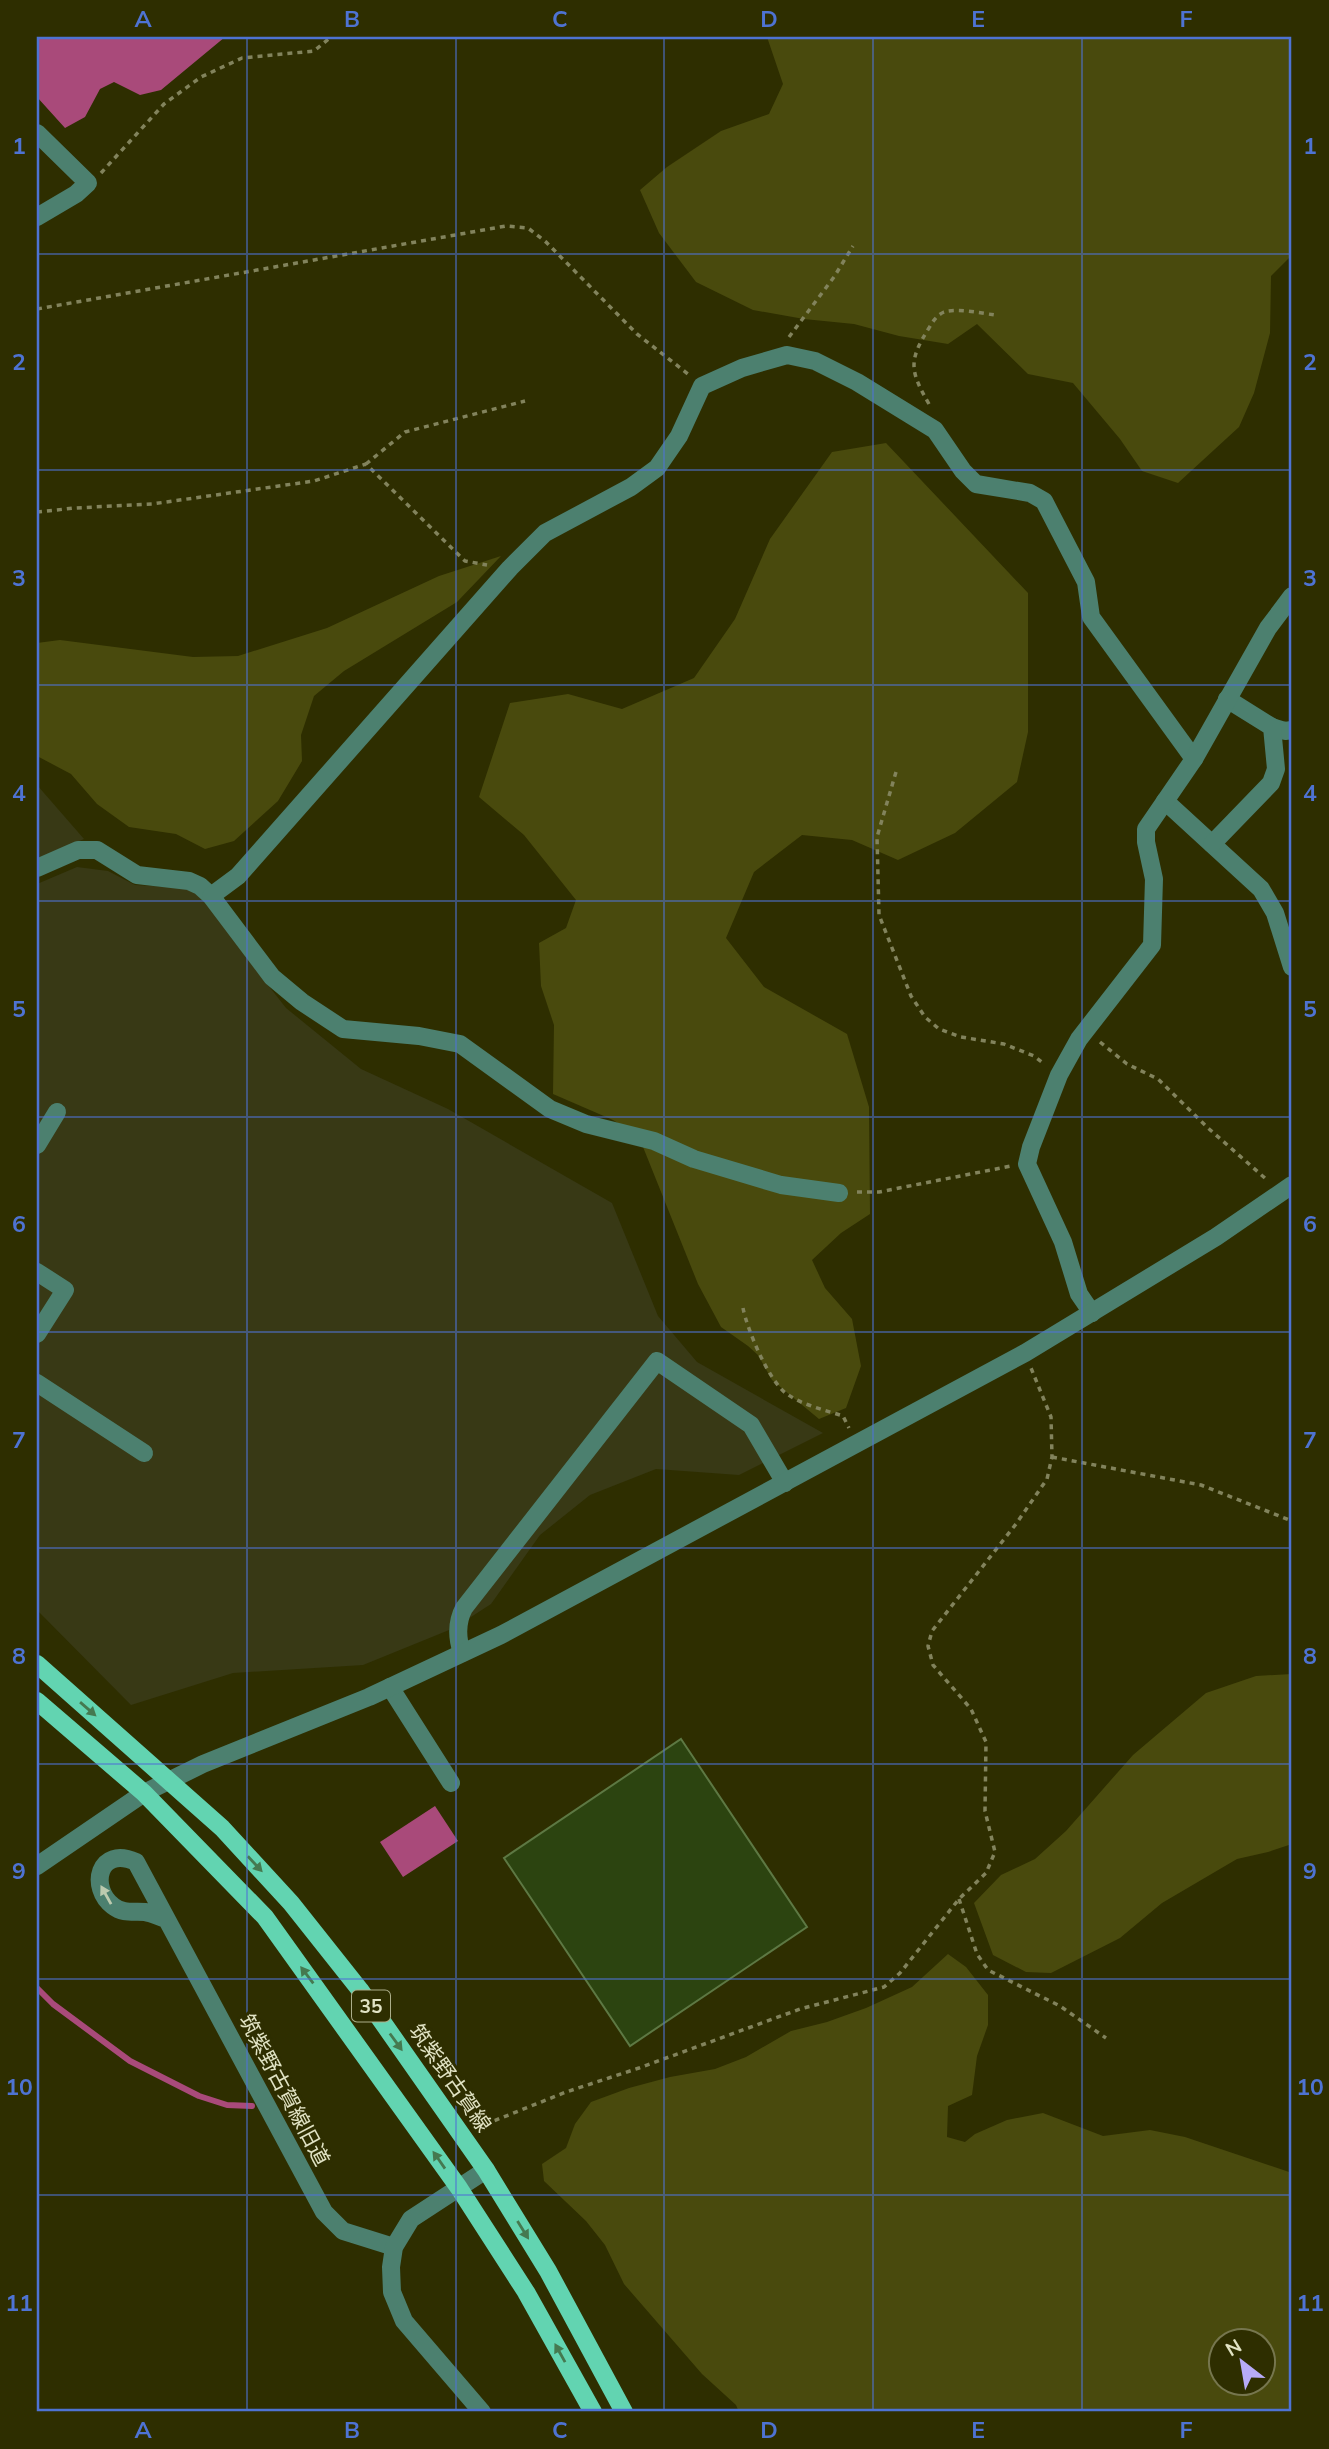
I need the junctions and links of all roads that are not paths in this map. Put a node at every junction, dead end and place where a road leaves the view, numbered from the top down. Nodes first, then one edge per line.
1 (37, 133) edge
2 (37, 217) edge
3 (1292, 596) edge
4 (1227, 699) junction
5 (1272, 727) junction
6 (1292, 730) edge
7 (1194, 759) junction
8 (1165, 801) junction
9 (1212, 844) junction
10 (37, 868) edge
11 (211, 896) junction
12 (1292, 967) edge
13 (57, 1112) dead end
14 (37, 1145) edge
15 (1286, 1189) edge
16 (839, 1193) road end
17 (37, 1272) edge
18 (1092, 1314) junction
19 (37, 1334) edge
20 (37, 1383) edge
21 (144, 1453) dead end
22 (785, 1483) junction
23 (462, 1653) junction
24 (37, 1664) edge
25 (390, 1687) junction
26 (37, 1701) edge
27 (170, 1780) junction
28 (451, 1783) dead end
29 (145, 1793) junction
30 (37, 1866) edge
31 (166, 1919) dead end
32 (486, 2171) junction
33 (459, 2188) junction
34 (394, 2247) junction
35 (482, 2412) edge
36 (593, 2412) edge
37 (624, 2412) edge

1 - 2 street
3 - 4 street
4 - 5 street
4 - 7 street
5 - 6 street
5 - 9 street
7 - 8 street
7 - 11 street
8 - 9 street
8 - 18 street
9 - 12 street
10 - 11 street
11 - 16 street
13 - 14 street
15 - 18 street
17 - 19 street
18 - 22 street
20 - 21 street
22 - 23 street
22 - 23 street
23 - 25 street
24 -> 27 main road, 筑紫野古賀線 / 35
25 - 27 street
25 - 28 street
26 - 29 main road, 35
27 - 29 street
27 -> 32 main road, 筑紫野古賀線 / 35
29 - 30 street
33 -> 29 main road, 35
31 - 34 street, 筑紫野古賀線旧道
32 - 33 street
32 -> 37 main road, 筑紫野古賀線 / 35
33 - 34 street
36 -> 33 main road, 35
34 - 35 street

